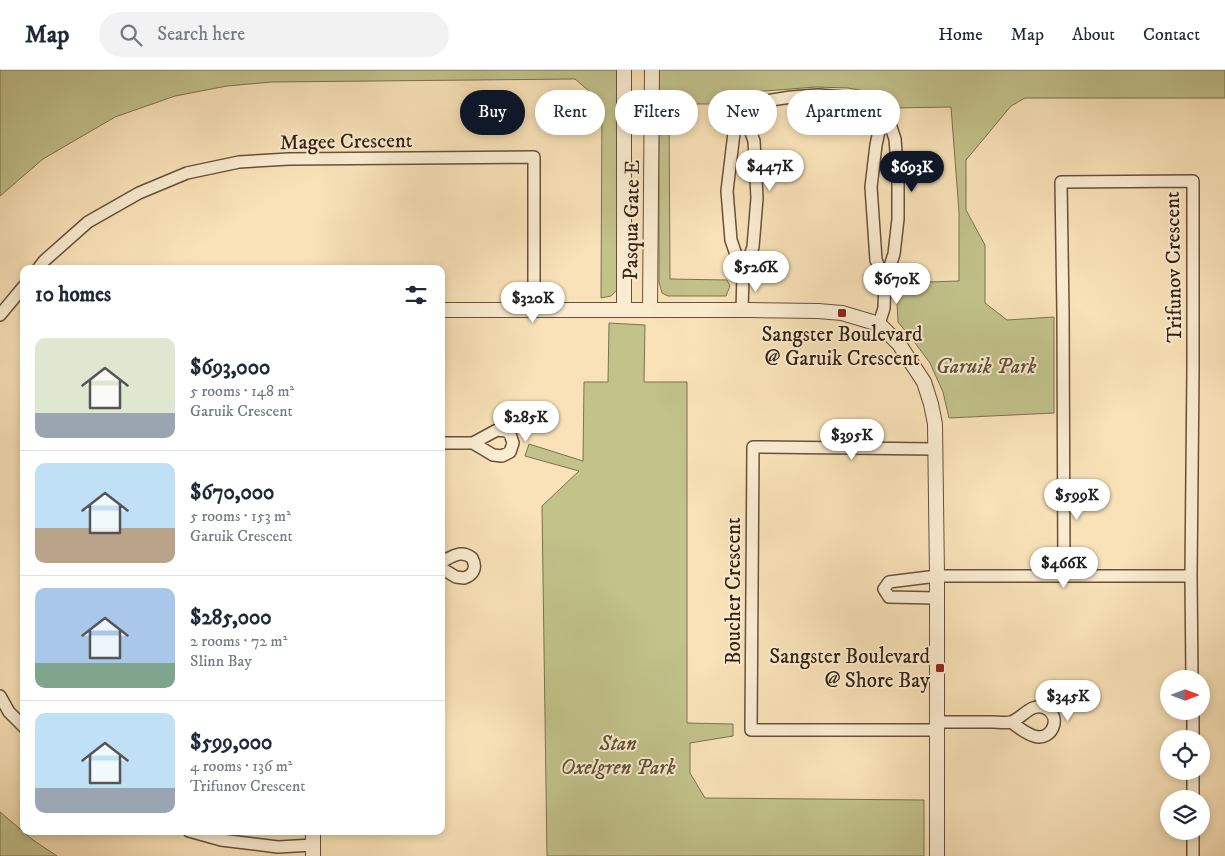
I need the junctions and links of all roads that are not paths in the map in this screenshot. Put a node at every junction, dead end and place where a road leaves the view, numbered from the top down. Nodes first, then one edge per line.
1 (624, 70) edge
2 (652, 70) edge
3 (734, 135) edge
4 (752, 135) edge
5 (878, 135) edge
6 (893, 135) edge
7 (46, 265) edge
8 (743, 275) junction
9 (885, 281) junction
10 (20, 291) edge
11 (445, 310) edge
12 (534, 310) junction
13 (624, 310) junction
14 (650, 310) junction
15 (742, 310) junction
16 (0, 314) edge
17 (879, 324) junction
18 (445, 443) edge
19 (473, 443) dead end
20 (935, 448) junction
21 (445, 560) edge
22 (445, 570) edge
23 (937, 576) junction
24 (1064, 576) junction
25 (1191, 576) junction
26 (936, 598) junction
27 (1192, 670) edge
28 (0, 696) edge
29 (20, 722) edge
30 (1011, 722) dead end
31 (937, 726) junction
32 (203, 835) edge
33 (1193, 840) edge
34 (313, 844) edge
35 (937, 856) edge
36 (1193, 856) edge

1 - 13 street, Pasqua Gate E
2 - 14 street, Pasqua Gate E
3 - 8 street
4 - 8 street
5 - 9 street
6 - 9 street
7 - 12 street, Magee Crescent
8 - 15 street
9 - 17 street
10 - 16 street
11 - 12 street
12 - 13 street
13 - 14 street
14 - 15 street
15 - 17 street
17 - 20 street
18 - 19 street
20 - 23 street
20 - 31 street, Boucher Crescent
21 - 22 street
23 - 24 street
23 - 26 street
23 - 26 street
24 - 25 street
24 - 25 street, Trifunov Crescent
25 - 27 street, Trifunov Crescent
26 - 31 street
28 - 29 street
30 - 31 street
31 - 35 street
32 - 34 street
33 - 36 street

